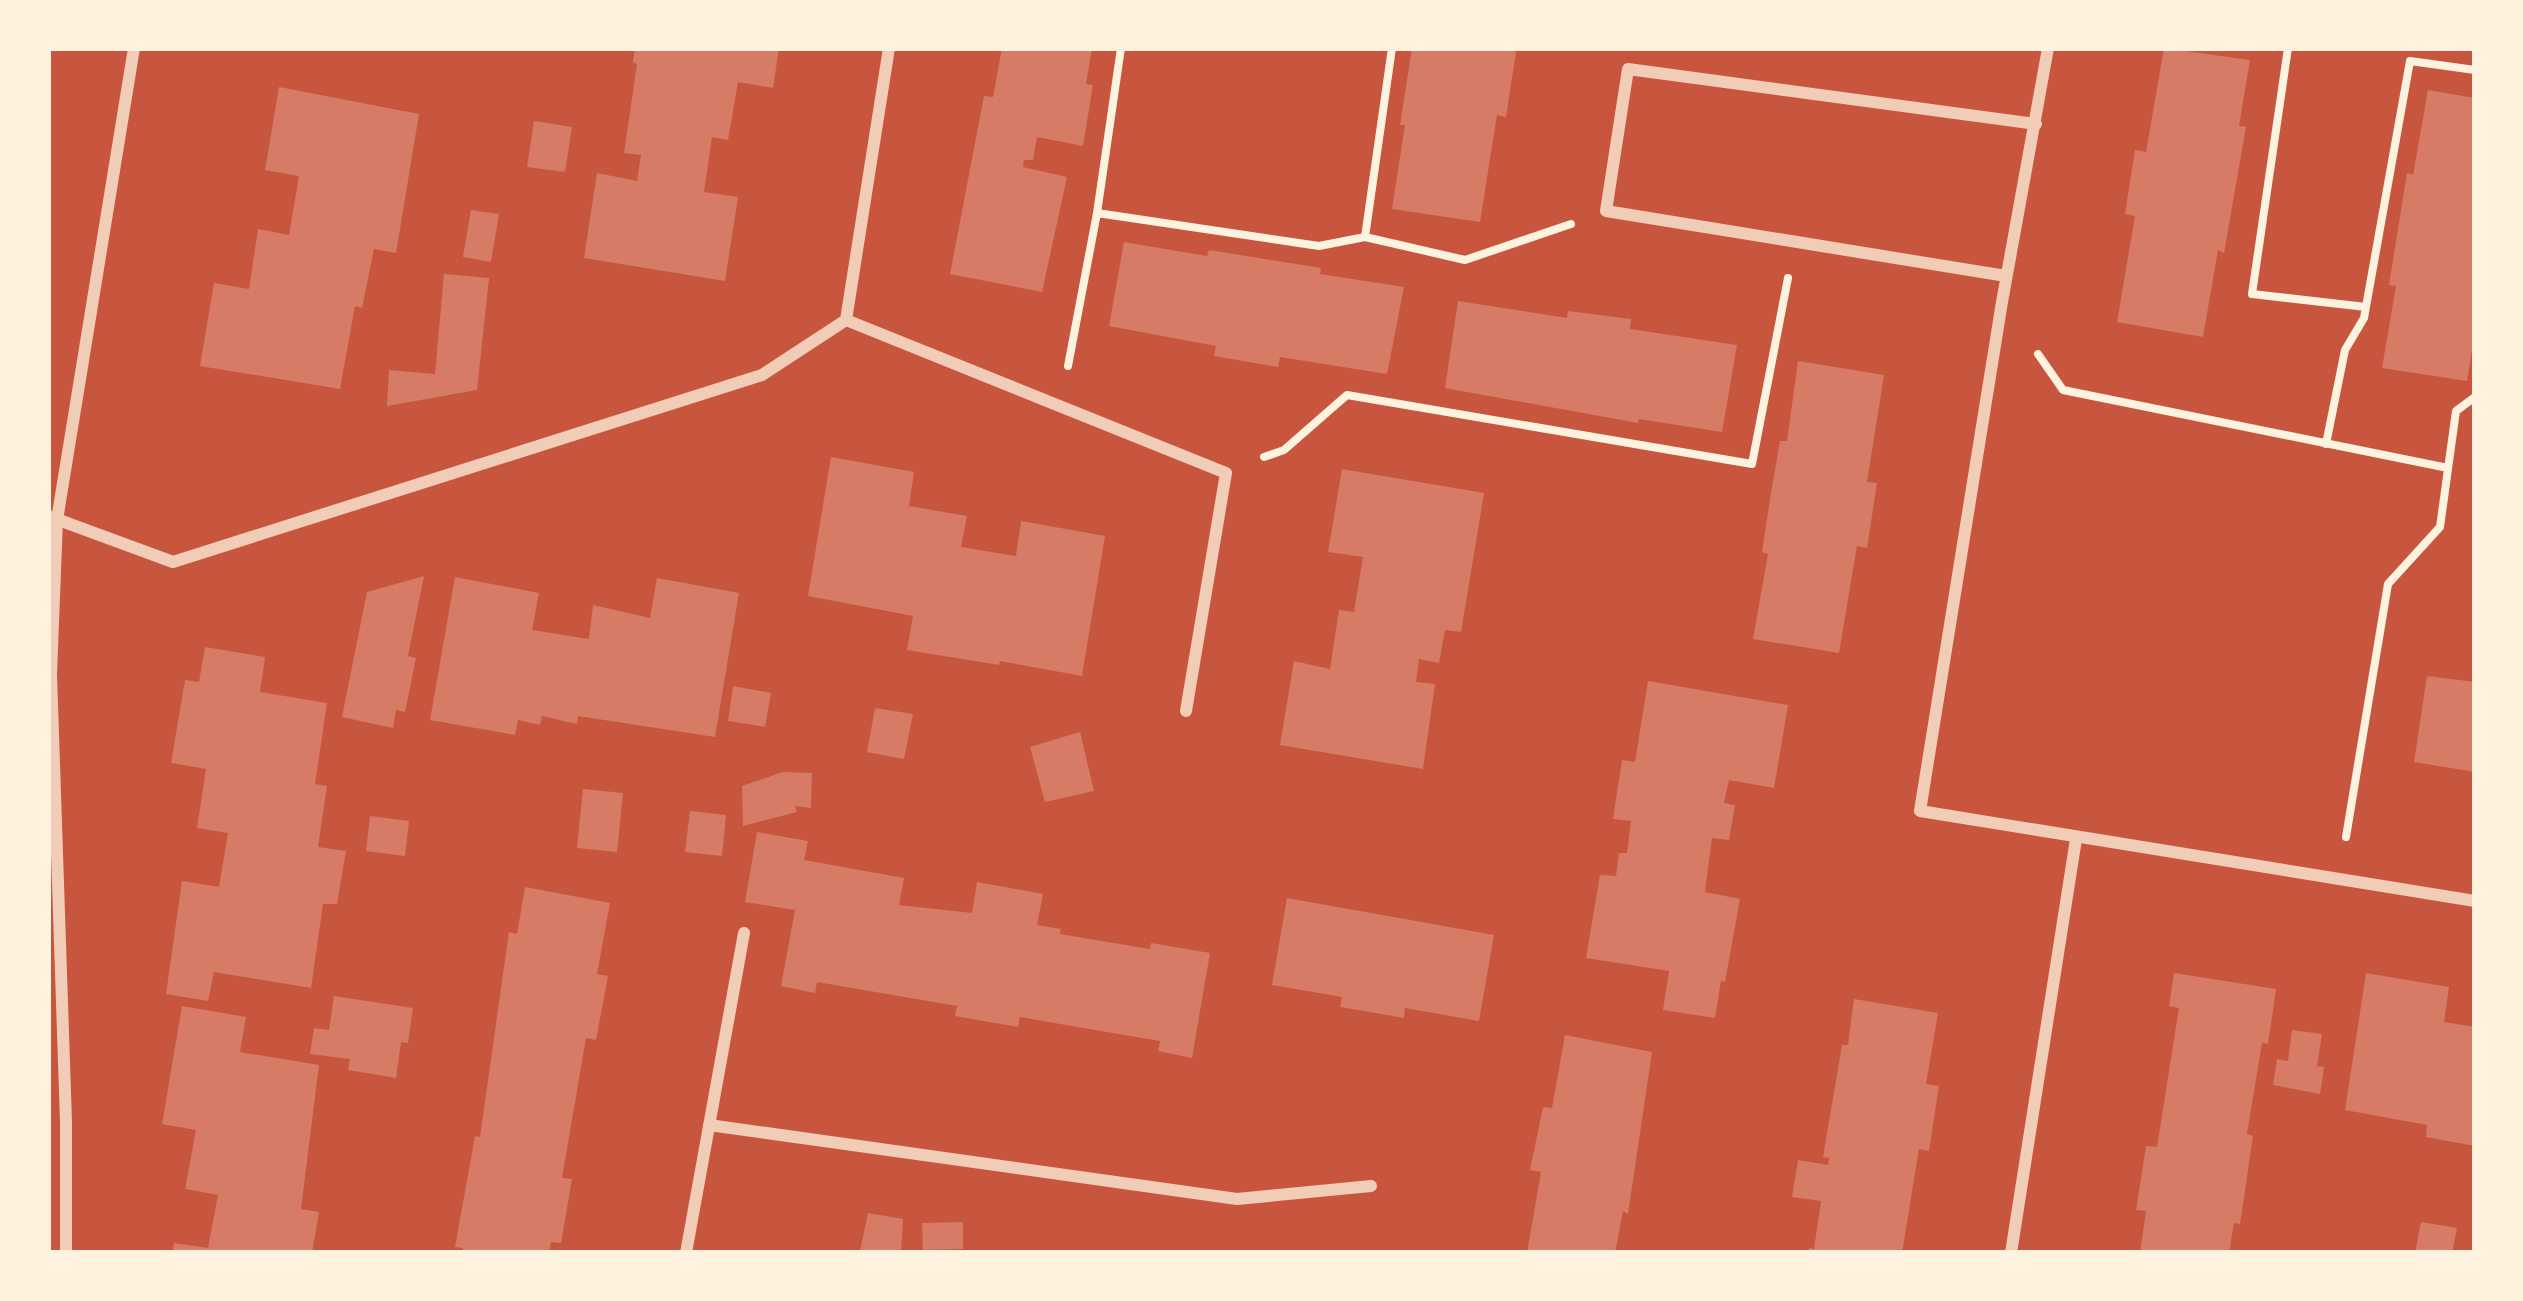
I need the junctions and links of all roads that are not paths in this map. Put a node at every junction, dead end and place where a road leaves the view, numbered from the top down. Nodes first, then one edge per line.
1 (134, 48) edge
2 (889, 48) edge
3 (2048, 48) edge
4 (2036, 124) junction
5 (2006, 276) junction
6 (845, 320) junction
7 (52, 518) edge
8 (1186, 711) dead end
9 (2077, 838) junction
10 (2475, 901) edge
11 (744, 933) dead end
12 (709, 1125) junction
13 (1372, 1186) dead end
14 (66, 1253) edge
15 (686, 1253) edge
16 (2011, 1253) edge

1 - 7 street
2 - 6 street
3 - 4 street
4 - 5 street
4 - 5 street
5 - 9 street
6 - 7 street
6 - 8 street
7 - 14 street
9 - 10 street
9 - 16 street
11 - 12 street
12 - 13 street
12 - 15 street

